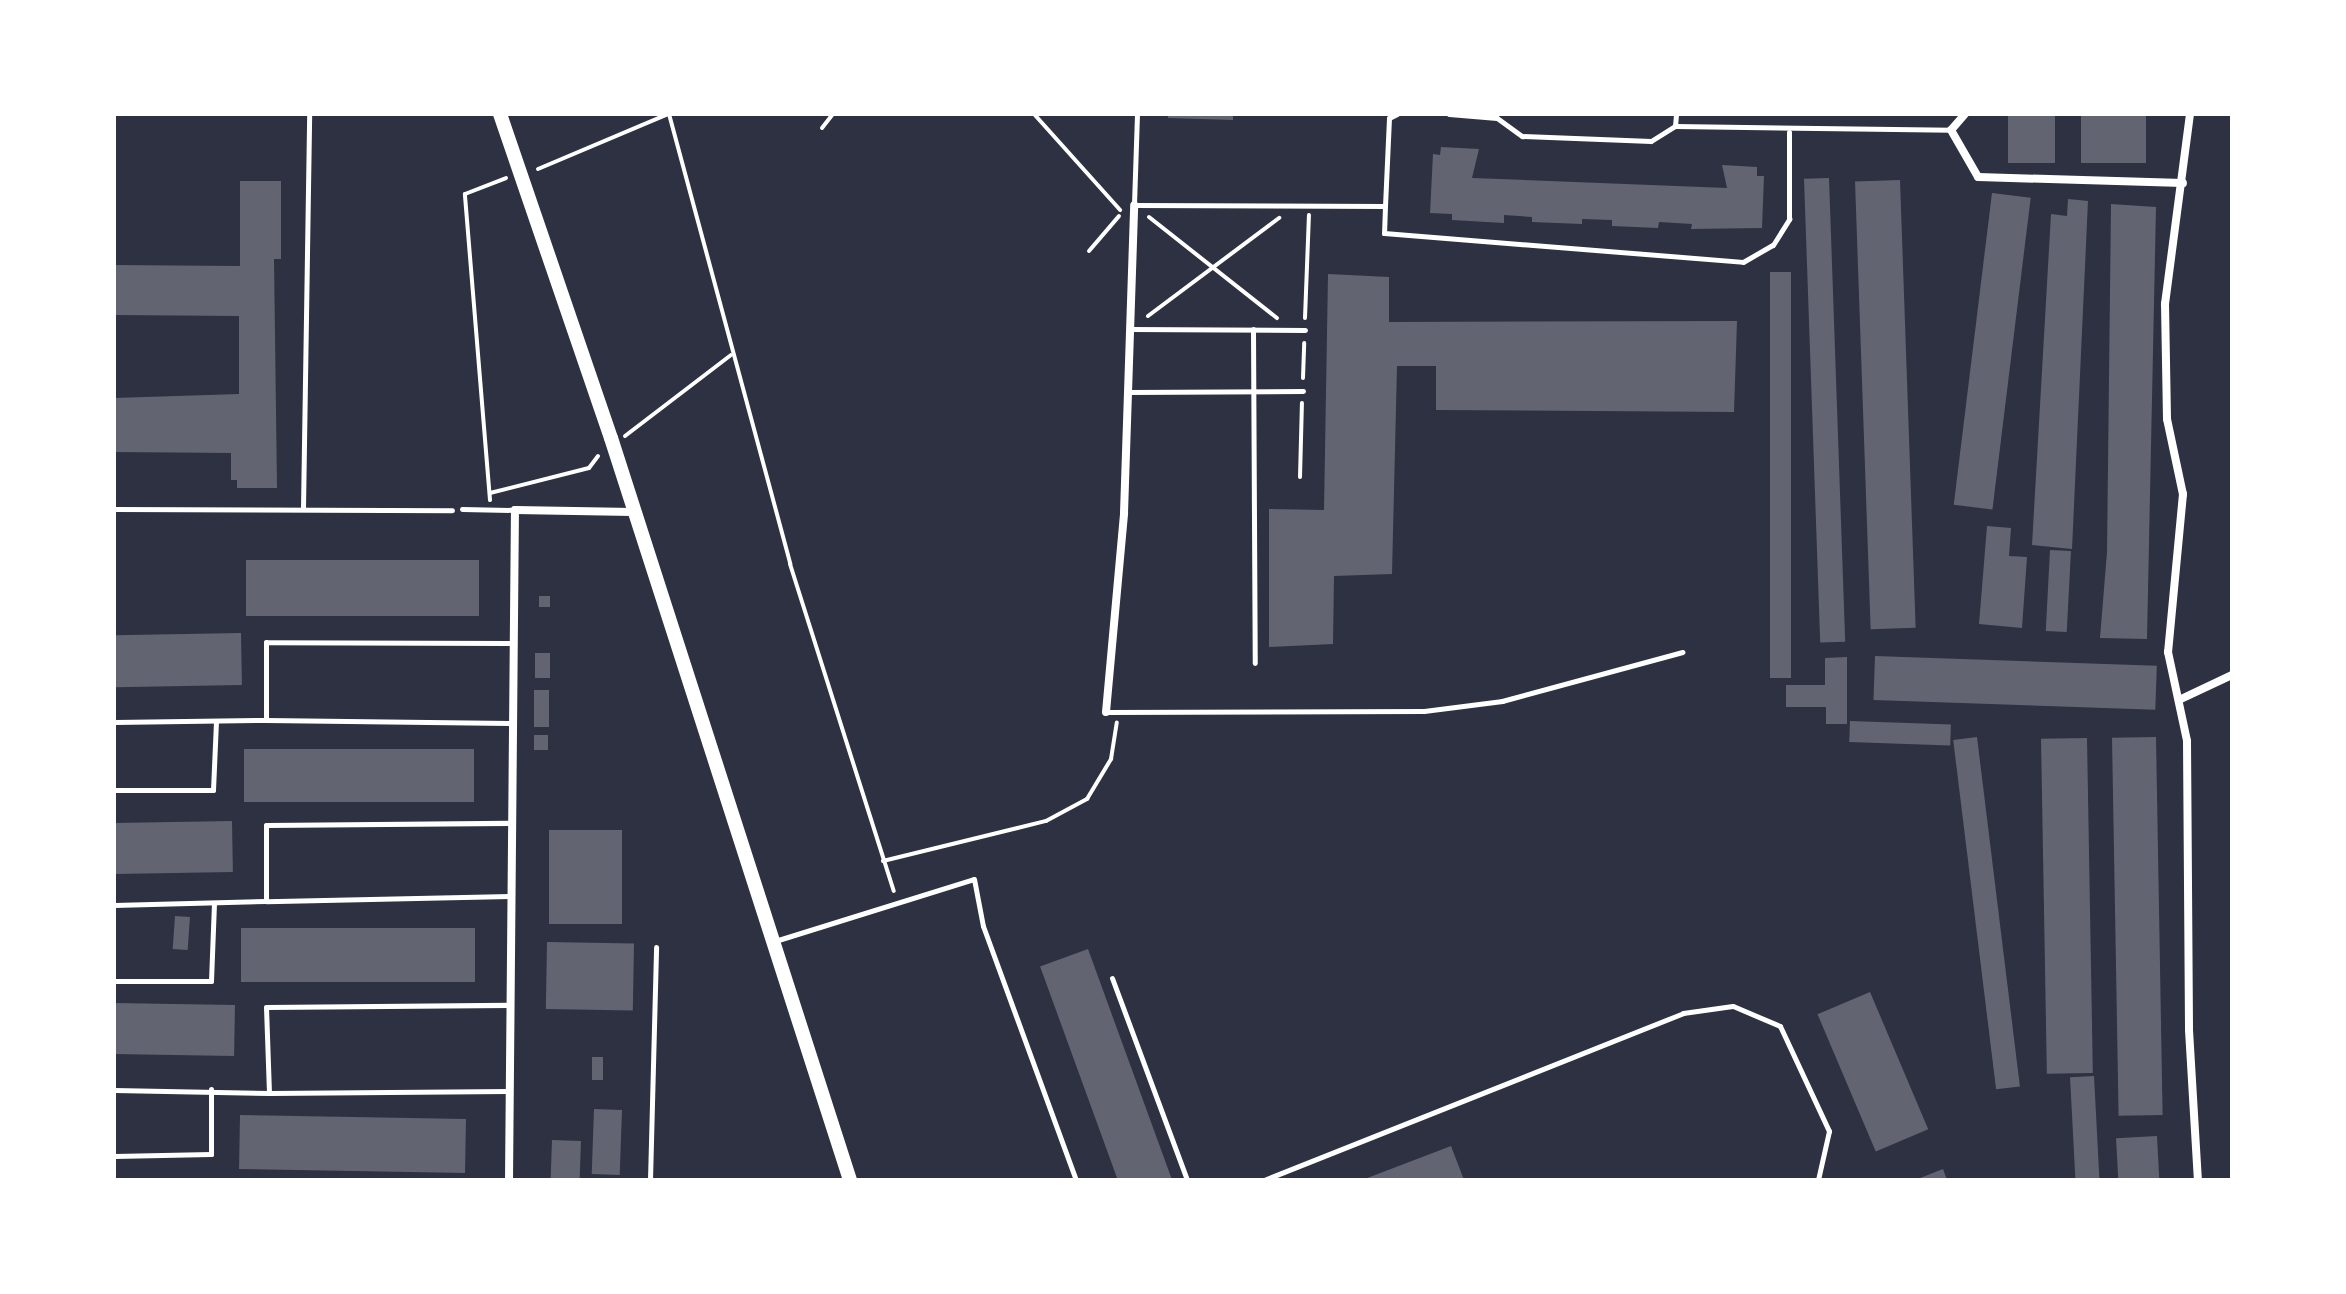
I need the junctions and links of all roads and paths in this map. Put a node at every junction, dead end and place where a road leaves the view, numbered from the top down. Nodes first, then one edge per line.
1 (309, 114) edge
2 (500, 114) edge
3 (668, 114) edge
4 (833, 114) edge
5 (1034, 114) edge
6 (1137, 114) edge
7 (1397, 114) edge
8 (1449, 114) edge
9 (1676, 114) edge
10 (1965, 114) edge
11 (2190, 114) edge
12 (1675, 126) junction
13 (822, 128) dead end
14 (1951, 130) junction
15 (1789, 132) junction
16 (520, 173) junction
17 (2183, 183) junction
18 (1120, 194) dead end
19 (1134, 205) junction
20 (1296, 205) junction
21 (1385, 206) junction
22 (1120, 210) junction
23 (1089, 251) dead end
24 (1213, 267) junction
25 (1130, 329) junction
26 (1253, 329) junction
27 (1293, 330) junction
28 (1305, 330) dead end
29 (1253, 390) junction
30 (1303, 391) dead end
31 (1128, 392) junction
32 (303, 508) junction
33 (114, 509) edge
34 (462, 509) dead end
35 (490, 509) junction
36 (452, 510) dead end
37 (515, 510) junction
38 (633, 512) junction
39 (514, 643) junction
40 (1682, 652) dead end
41 (1255, 663) dead end
42 (2232, 675) edge
43 (2181, 699) junction
44 (1106, 712) joint
45 (1119, 712) junction
46 (266, 720) junction
47 (216, 721) junction
48 (114, 722) edge
49 (513, 723) junction
50 (114, 790) edge
51 (512, 823) junction
52 (883, 861) junction
53 (512, 896) junction
54 (266, 901) junction
55 (898, 902) junction
56 (214, 903) junction
57 (114, 905) edge
58 (773, 942) junction
59 (656, 947) dead end
60 (1112, 978) dead end
61 (114, 981) edge
62 (511, 1005) junction
63 (211, 1089) junction
64 (114, 1090) edge
65 (510, 1091) junction
66 (269, 1093) junction
67 (114, 1156) edge
68 (509, 1180) edge
69 (650, 1180) edge
70 (850, 1180) edge
71 (1076, 1180) edge
72 (1187, 1180) edge
73 (1264, 1180) edge
74 (1818, 1180) edge
75 (2198, 1180) edge

1 - 32 lane
2 - 16 main road
3 - 16 path
3 - 52 path
4 - 13 path
5 - 22 path
6 - 19 lane
7 - 21 lane
8 - 12 lane
9 - 12 lane
10 - 14 street
11 - 17 street
12 - 15 lane
14 - 15 lane
14 - 17 street
15 - 21 lane
16 - 35 path
16 - 38 main road
17 - 43 street
18 - 22 path
19 - 20 lane
19 - 24 path
19 - 25 street
20 - 21 lane
20 - 24 path
22 - 23 path
24 - 25 path
24 - 27 path
25 - 26 lane
25 - 31 street
26 - 27 lane
26 - 29 lane
27 - 28 lane
29 - 30 lane
29 - 31 lane
29 - 41 lane
31 - 44 street
32 - 33 lane
32 - 36 lane
34 - 35 lane
35 - 37 lane
37 - 38 street
37 - 39 street
38 - 58 main road
39 - 46 lane
39 - 49 street
40 - 45 lane
42 - 43 street
43 - 75 street
44 - 45 lane
45 - 52 path
46 - 47 lane
46 - 49 lane
47 - 48 lane
47 - 50 lane
49 - 51 street
51 - 53 street
51 - 54 lane
52 - 55 path
53 - 54 lane
53 - 62 street
54 - 56 lane
55 - 58 lane
55 - 71 lane
56 - 57 lane
56 - 61 lane
58 - 70 main road
59 - 69 lane
60 - 72 lane
62 - 65 street
62 - 66 lane
63 - 64 lane
63 - 66 lane
63 - 67 lane
65 - 66 lane
65 - 68 street
73 - 74 lane

